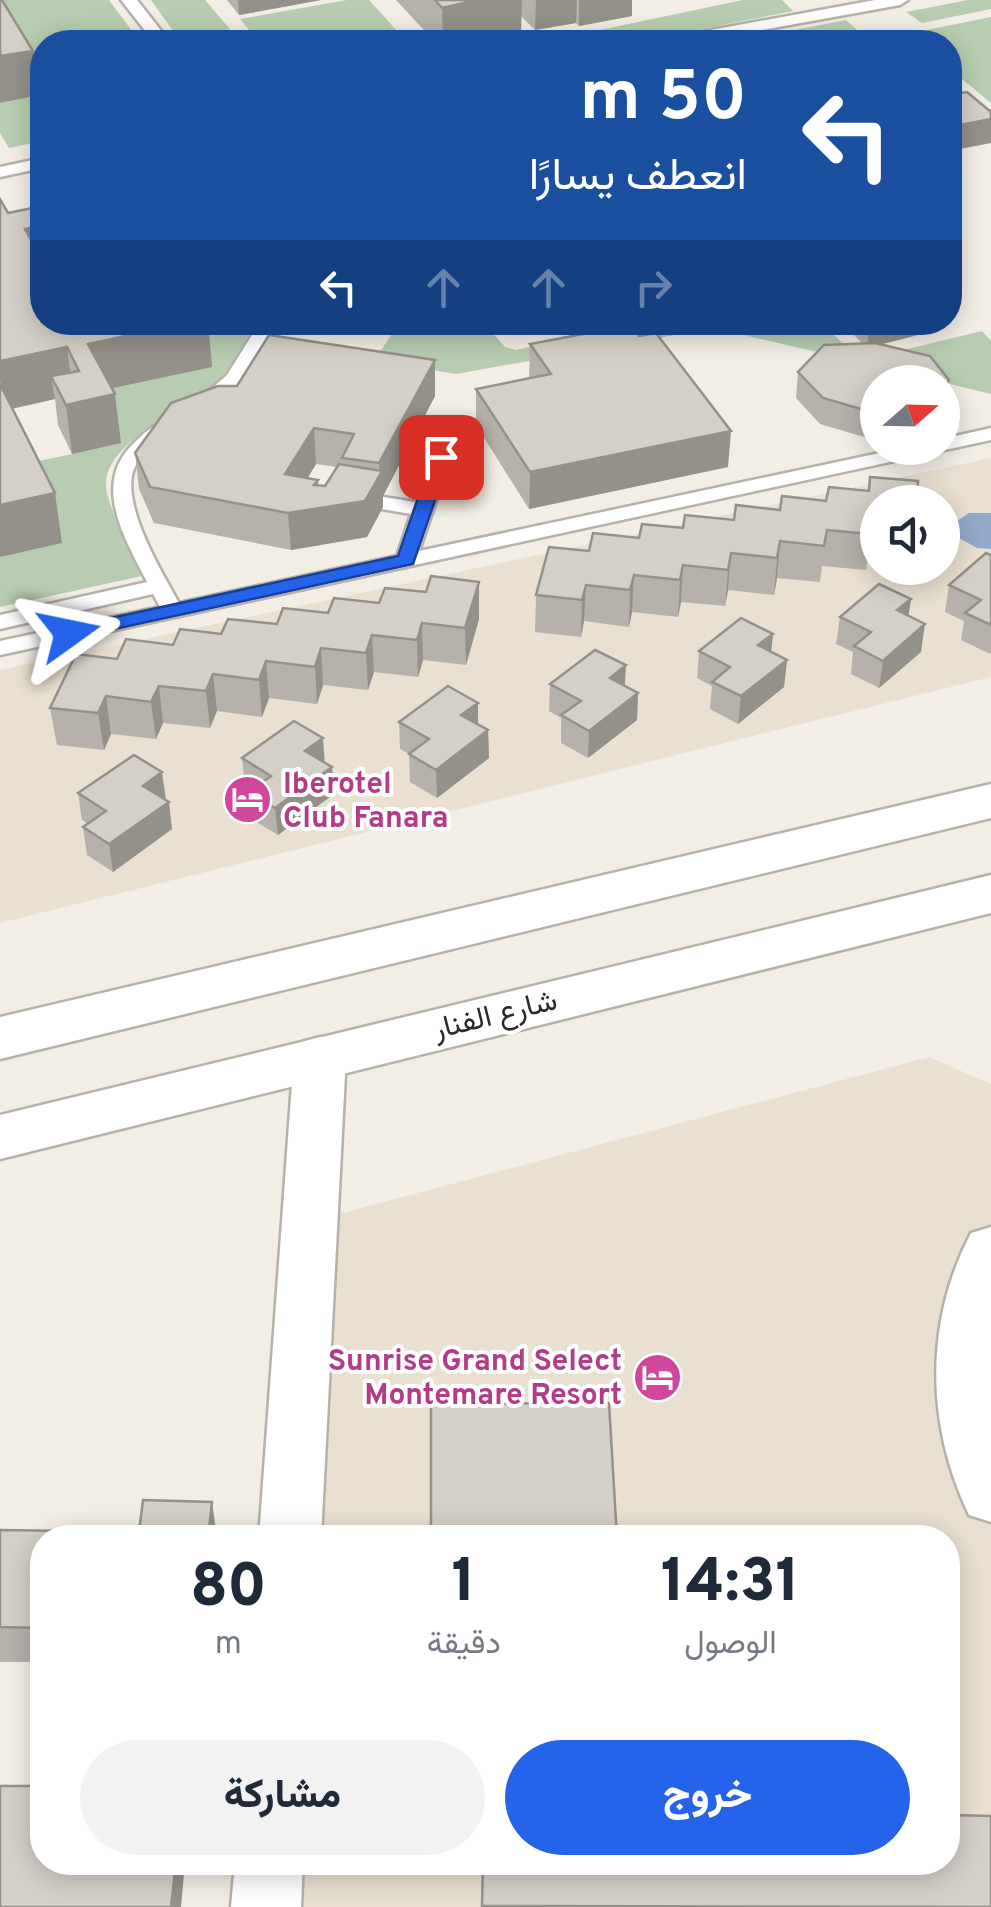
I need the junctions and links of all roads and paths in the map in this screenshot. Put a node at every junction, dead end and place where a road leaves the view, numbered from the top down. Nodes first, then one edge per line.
1 (129, 0) edge
2 (900, 0) edge
3 (850, 4) edge
4 (153, 30) edge
5 (729, 30) edge
6 (30, 166) edge
7 (0, 172) edge
8 (259, 335) edge
9 (991, 434) edge
10 (960, 440) edge
11 (441, 457) dead end
12 (860, 463) edge
13 (328, 494) edge
14 (421, 509) junction
15 (406, 560) junction
16 (160, 586) junction
17 (173, 611) junction
18 (0, 622) edge
19 (0, 648) edge
20 (991, 801) edge
21 (991, 894) edge
22 (0, 1038) edge
23 (320, 1056) junction
24 (0, 1137) edge
25 (991, 1249) edge
26 (991, 1496) edge
27 (291, 1525) edge
28 (268, 1875) edge
29 (266, 1907) edge

1 - 4 lane
2 - 3 lane
3 - 5 lane
6 - 7 lane
8 - 16 lane
9 - 10 lane
11 - 14 lane
12 - 15 lane
13 - 14 lane
14 - 15 lane
15 - 17 lane
16 - 17 lane
16 - 18 lane
17 - 19 lane
20 - 22 main road
21 - 23 main road, شارع الفنار
23 - 24 main road, شارع الفنار
23 - 27 street
25 - 26 street
28 - 29 street

